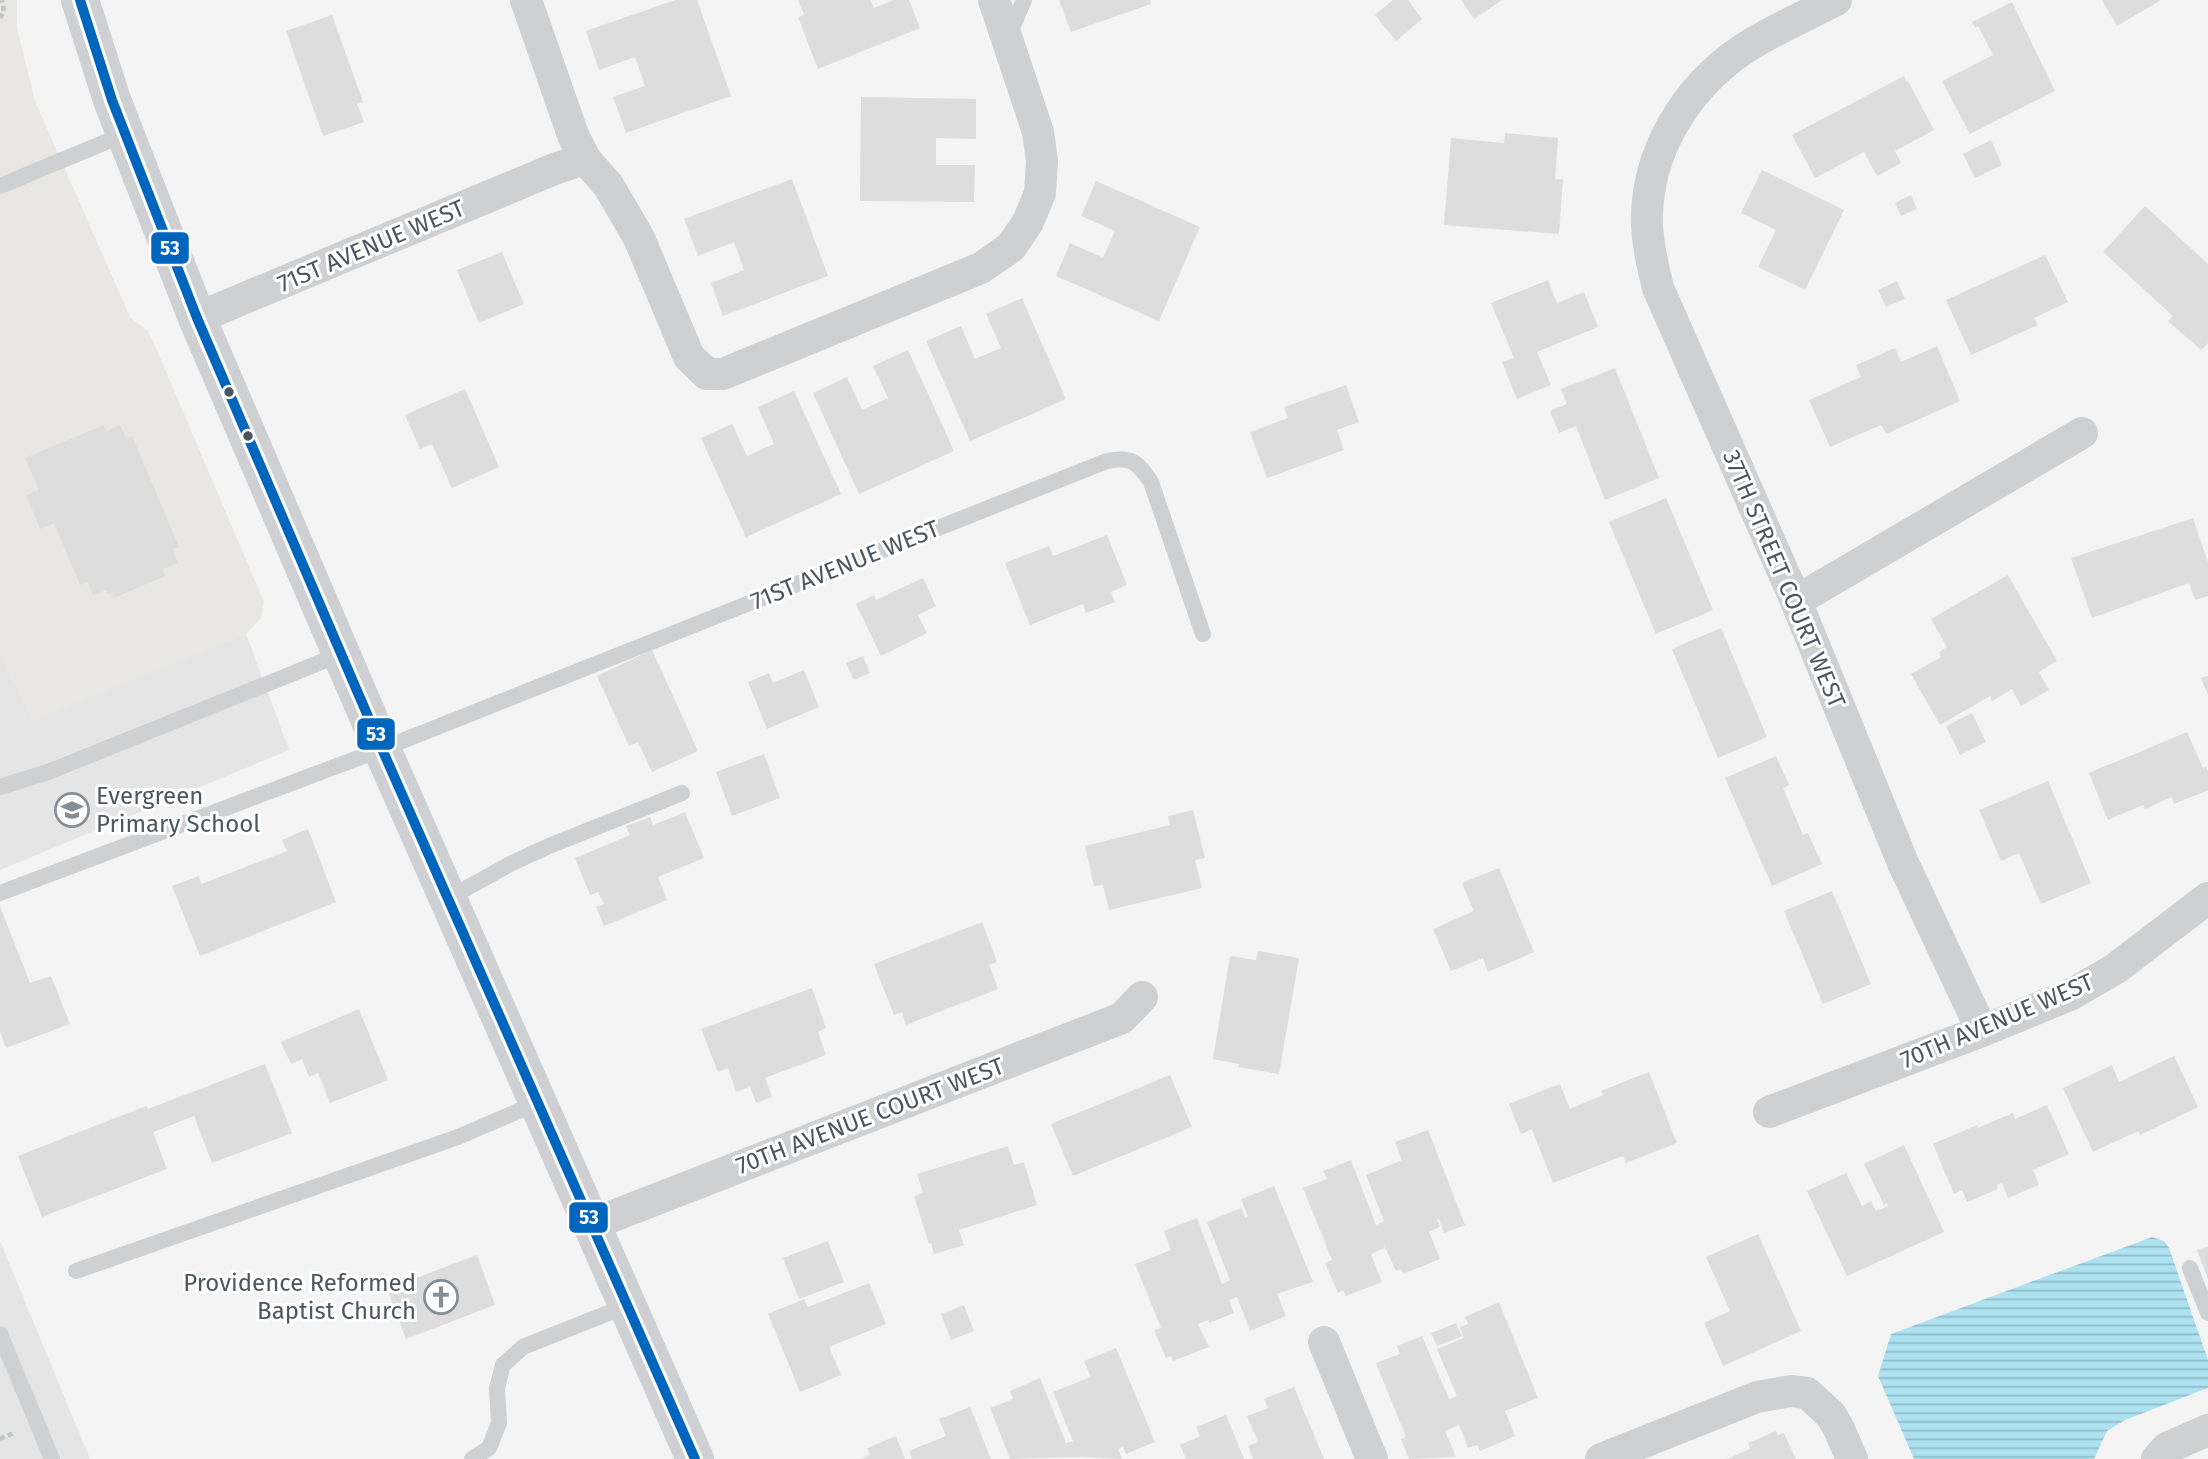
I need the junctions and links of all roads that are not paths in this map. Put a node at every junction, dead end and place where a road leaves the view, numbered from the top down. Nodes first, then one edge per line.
1 (80, 0) edge
2 (526, 0) edge
3 (994, 0) edge
4 (1024, 0) edge
5 (1836, 0) edge
6 (1007, 40) junction
7 (125, 134) junction
8 (585, 159) junction
9 (0, 187) edge
10 (197, 318) junction
11 (2082, 433) dead end
12 (1796, 601) junction
13 (1203, 634) dead end
14 (341, 654) junction
15 (382, 749) junction
16 (0, 787) edge
17 (682, 793) dead end
18 (0, 893) edge
19 (2208, 898) edge
20 (447, 899) junction
21 (1142, 997) dead end
22 (1982, 1031) junction
23 (537, 1103) junction
24 (1769, 1112) dead end
25 (590, 1225) junction
26 (2190, 1268) dead end
27 (76, 1271) dead end
28 (626, 1306) junction
29 (2208, 1313) edge
30 (0, 1334) edge
31 (1324, 1342) dead end
32 (2208, 1430) edge
33 (52, 1459) edge
34 (472, 1459) edge
35 (695, 1459) edge
36 (1372, 1459) edge
37 (1601, 1459) edge
38 (1852, 1459) edge
39 (2157, 1459) edge

1 - 7 main road
2 - 8 street
3 - 6 street
4 - 6 lane
5 - 12 street, 37TH STREET COURT WEST
6 - 8 street
7 - 9 lane
7 - 10 main road
8 - 10 street, 71ST AVENUE WEST
10 - 14 main road
11 - 12 street
12 - 22 street, 37TH STREET COURT WEST
13 - 15 lane, 71ST AVENUE WEST
14 - 15 main road
14 - 16 lane
15 - 18 lane
15 - 20 main road
17 - 20 lane
19 - 22 street, 70TH AVENUE WEST
20 - 23 main road
21 - 25 street, 70TH AVENUE COURT WEST
22 - 24 street, 70TH AVENUE WEST
23 - 25 main road
23 - 27 lane
25 - 28 main road
26 - 29 lane
28 - 34 lane
28 - 35 main road
30 - 33 lane
31 - 36 street
32 - 39 street
37 - 38 street

